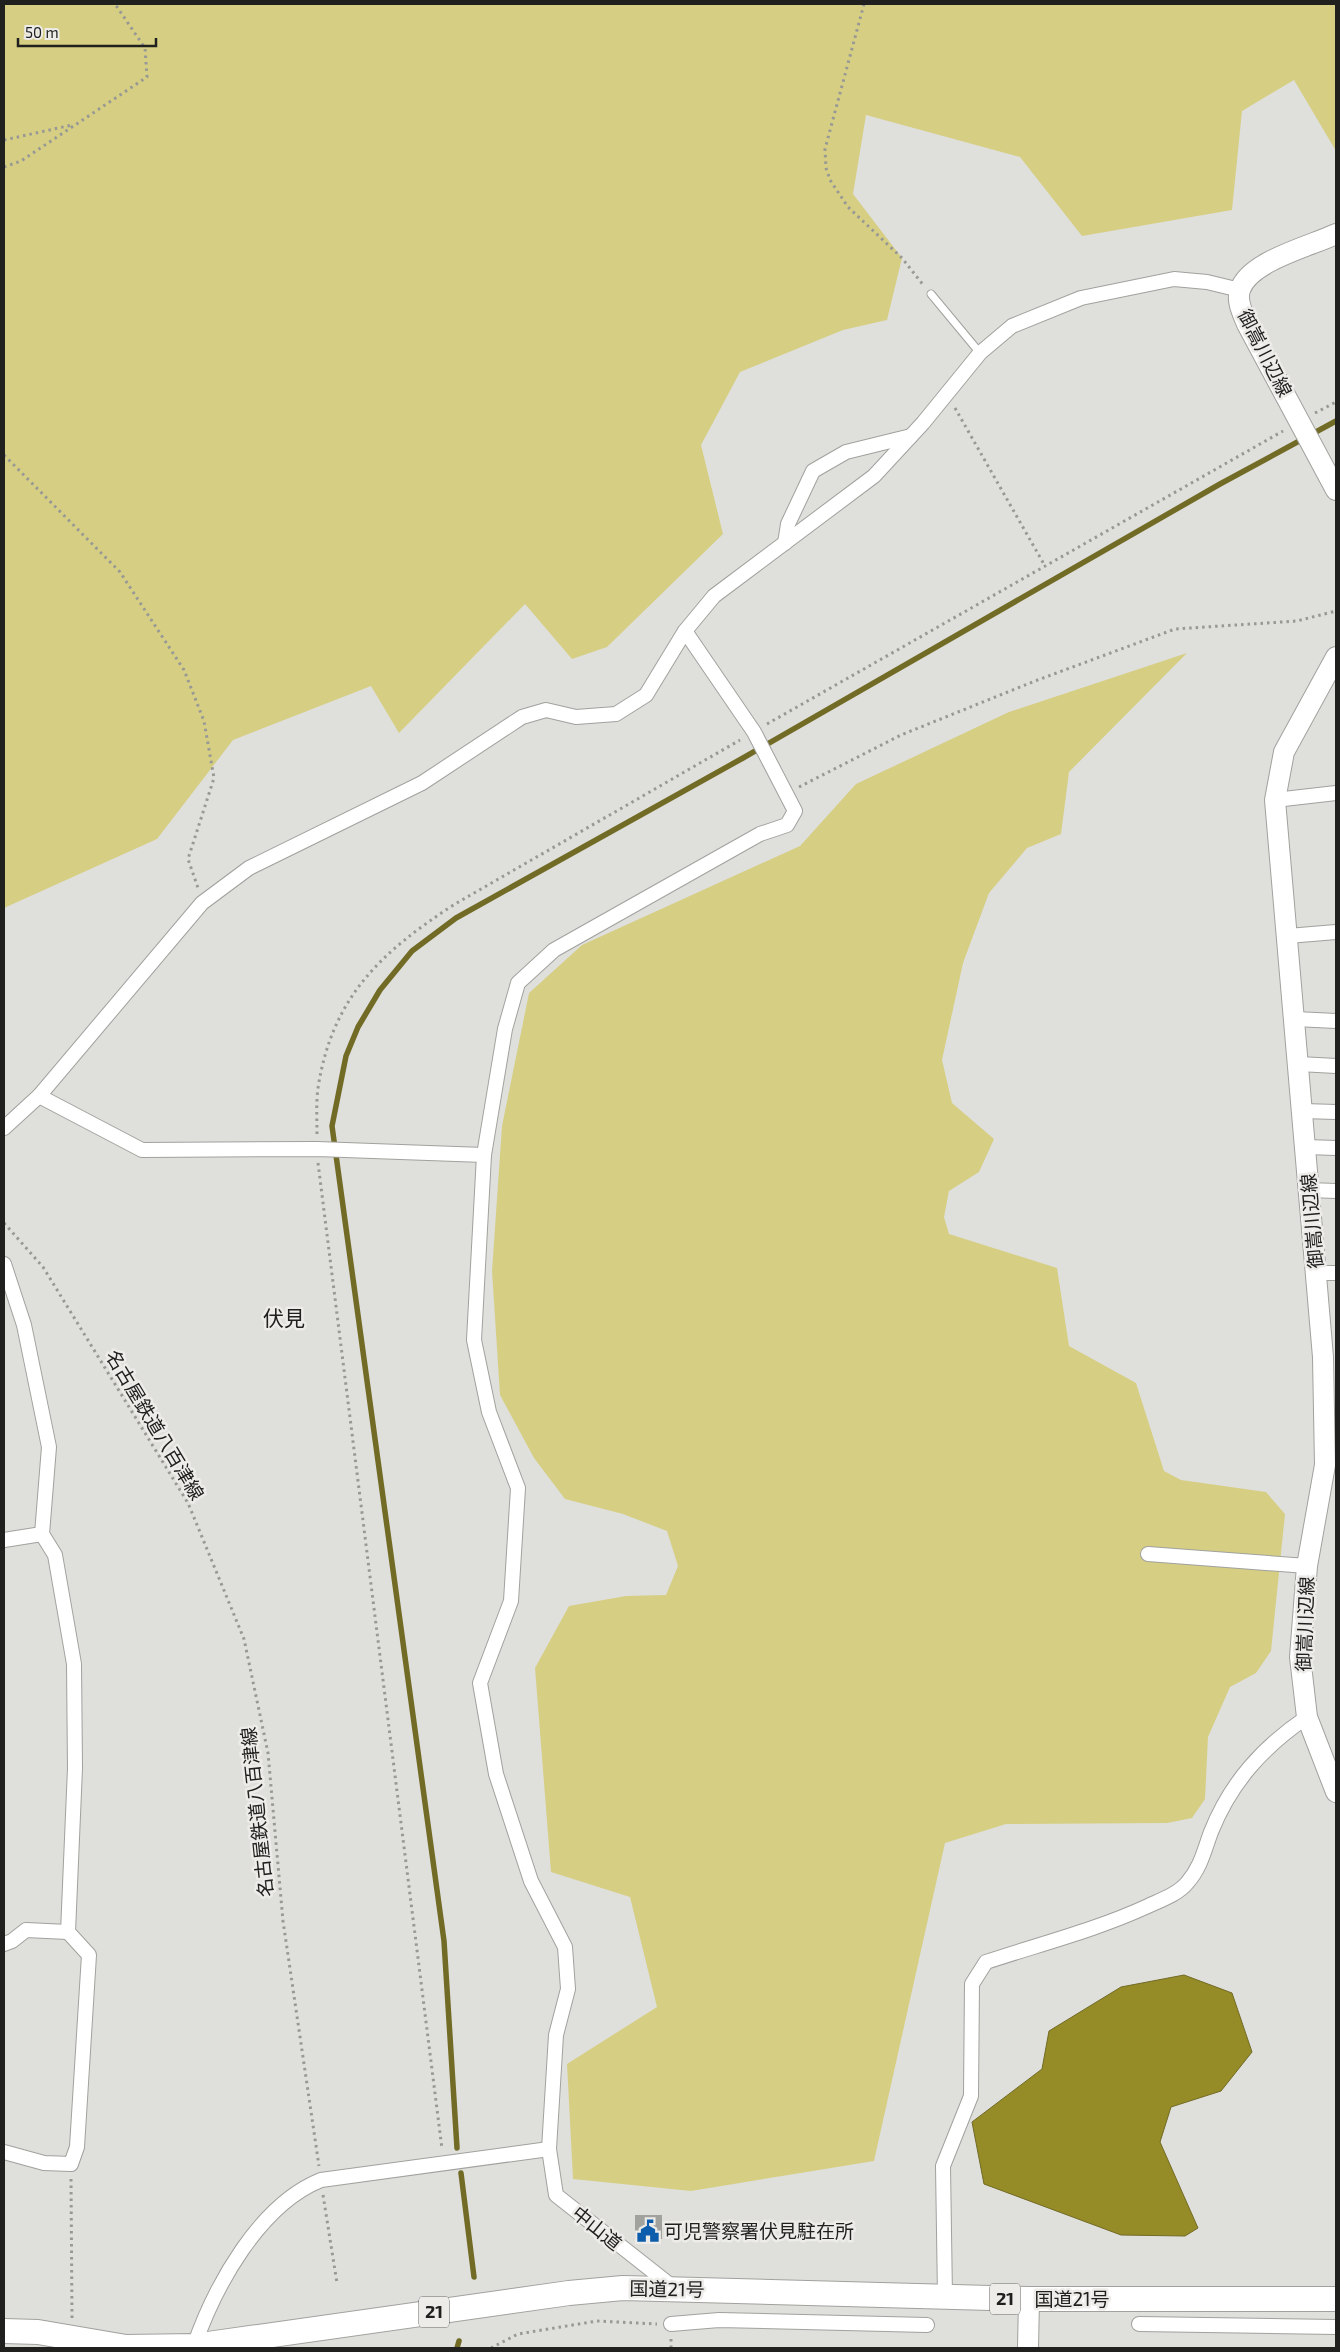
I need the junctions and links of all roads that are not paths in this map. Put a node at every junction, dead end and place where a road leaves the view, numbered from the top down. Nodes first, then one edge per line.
1 (1336, 234) edge
2 (1240, 290) junction
3 (931, 294) road end
4 (980, 353) junction
5 (911, 436) junction
6 (1336, 490) edge
7 (785, 543) junction
8 (685, 631) junction
9 (1336, 657) edge
10 (1336, 793) edge
11 (1275, 800) junction
12 (1336, 932) edge
13 (1288, 936) junction
14 (1295, 1019) junction
15 (1336, 1021) edge
16 (1299, 1064) junction
17 (1336, 1066) edge
18 (39, 1096) junction
19 (1303, 1111) junction
20 (1336, 1112) edge
21 (4, 1128) edge
22 (1306, 1147) junction
23 (1336, 1148) edge
24 (484, 1155) junction
25 (1309, 1190) junction
26 (1336, 1191) edge
27 (4, 1264) edge
28 (1316, 1273) junction
29 (1336, 1273) edge
30 (1330, 1357) edge
31 (42, 1534) junction
32 (4, 1540) edge
33 (1148, 1554) dead end
34 (1307, 1566) junction
35 (1308, 1717) junction
36 (1336, 1792) edge
37 (68, 1932) junction
38 (4, 1944) edge
39 (549, 2150) junction
40 (4, 2152) edge
41 (674, 2288) junction
42 (945, 2298) junction
43 (1029, 2299) junction
44 (1336, 2299) edge
45 (671, 2324) road end
46 (1139, 2324) dead end
47 (927, 2325) dead end
48 (1336, 2327) edge
49 (4, 2331) edge
50 (194, 2346) junction
51 (1028, 2348) edge

1 - 2 main road, 御嵩川辺線
2 - 4 street
2 - 6 main road, 御嵩川辺線
3 - 4 lane
4 - 5 street
5 - 7 street
5 - 7 street
7 - 8 street
8 - 18 street
8 - 24 street, 中山道
9 - 11 main road, 御嵩川辺線
10 - 11 street
11 - 13 main road, 御嵩川辺線
12 - 13 street
13 - 14 main road, 御嵩川辺線
14 - 15 street
14 - 16 main road, 御嵩川辺線
16 - 17 street
16 - 19 main road, 御嵩川辺線
18 - 21 street
18 - 24 street
19 - 20 street
19 - 22 main road, 御嵩川辺線
22 - 23 street
22 - 25 main road, 御嵩川辺線
24 - 39 street, 中山道
25 - 26 street
25 - 28 main road, 御嵩川辺線
27 - 31 street
28 - 29 street
28 - 30 main road, 御嵩川辺線
30 - 34 main road, 御嵩川辺線
31 - 32 street
31 - 37 street
33 - 34 street
34 - 35 main road, 御嵩川辺線
35 - 36 main road, 御嵩川辺線
35 - 42 street
37 - 38 street
37 - 40 street
39 - 41 street, 中山道
39 - 50 street
41 - 42 highway, 国道21号 / 21
41 - 50 highway, 国道21号 / 21
42 - 43 highway, 国道21号 / 21
43 - 44 highway, 国道21号 / 21
43 - 51 main road
45 - 47 street
46 - 48 street
49 - 50 highway, 国道21号 / 21

